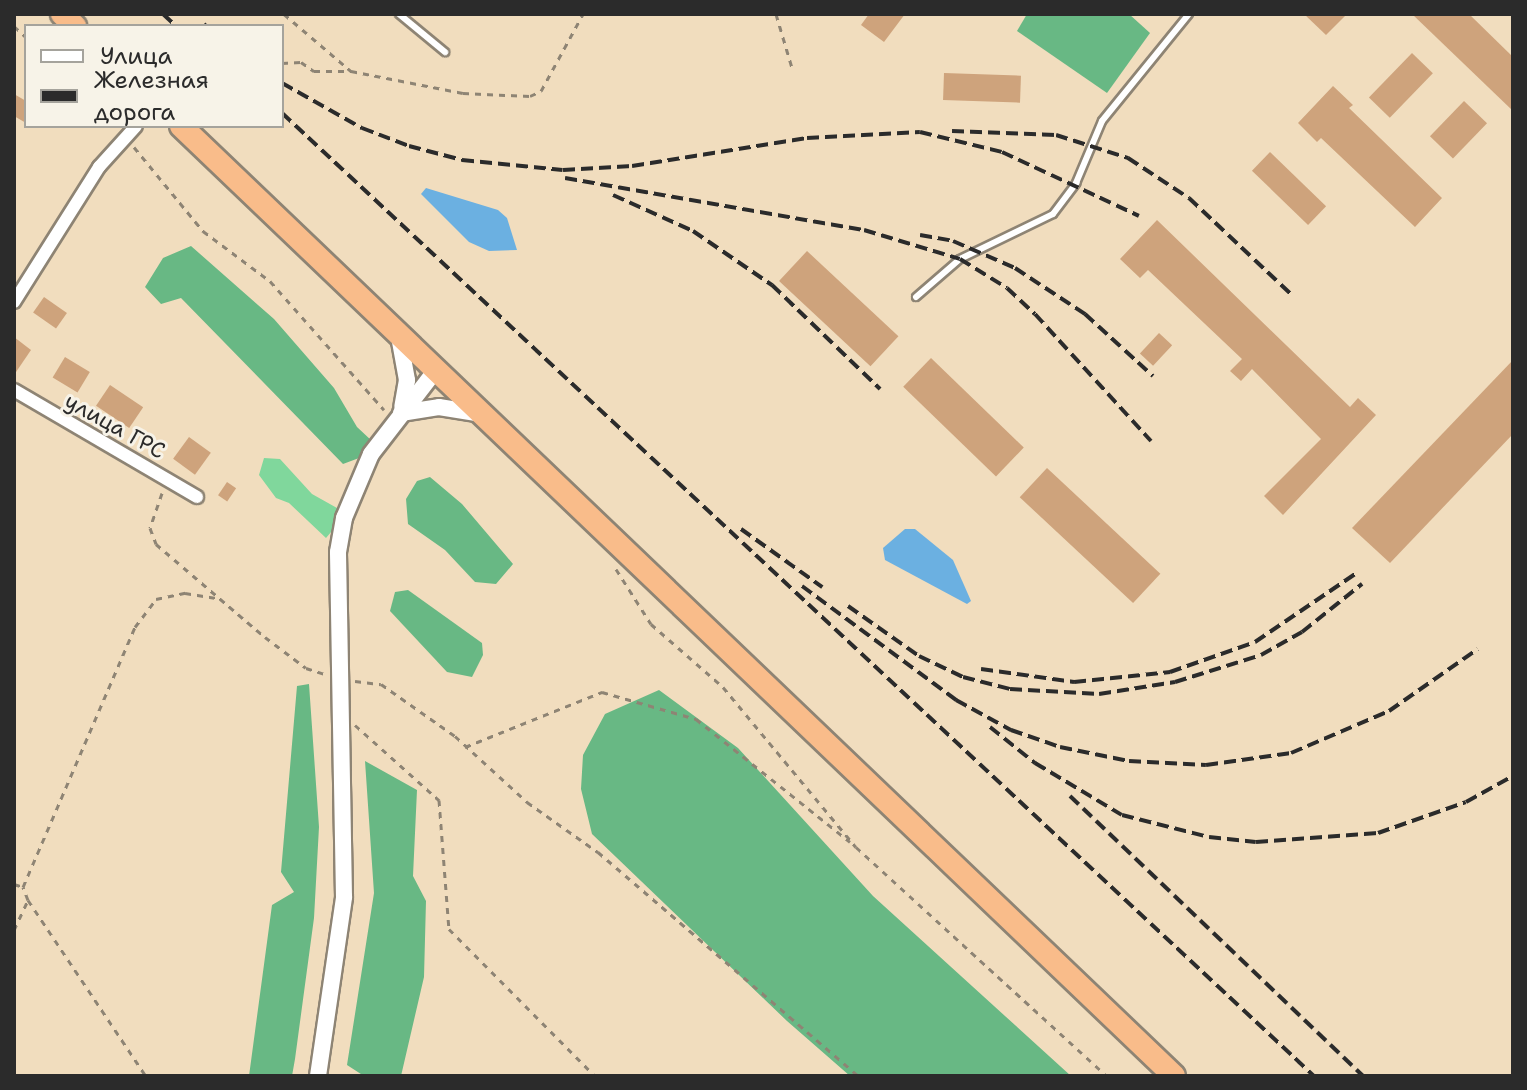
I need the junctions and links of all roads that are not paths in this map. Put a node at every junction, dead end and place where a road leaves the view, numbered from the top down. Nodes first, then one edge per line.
1 (399, 14) edge
2 (1189, 14) edge
3 (445, 52) dead end
4 (134, 128) edge
5 (183, 128) edge
6 (916, 297) dead end
7 (14, 302) edge
8 (398, 334) junction
9 (436, 370) junction
10 (14, 390) edge
11 (482, 414) junction
12 (398, 418) junction
13 (197, 497) dead end
14 (318, 1076) edge
15 (1174, 1076) edge

1 - 3 lane
2 - 6 lane
4 - 7 street
5 - 8 highway
8 - 9 highway
8 - 12 street
9 - 11 highway
9 - 12 street
10 - 13 street, улица ГРС
11 - 12 street
11 - 15 highway
12 - 14 street

